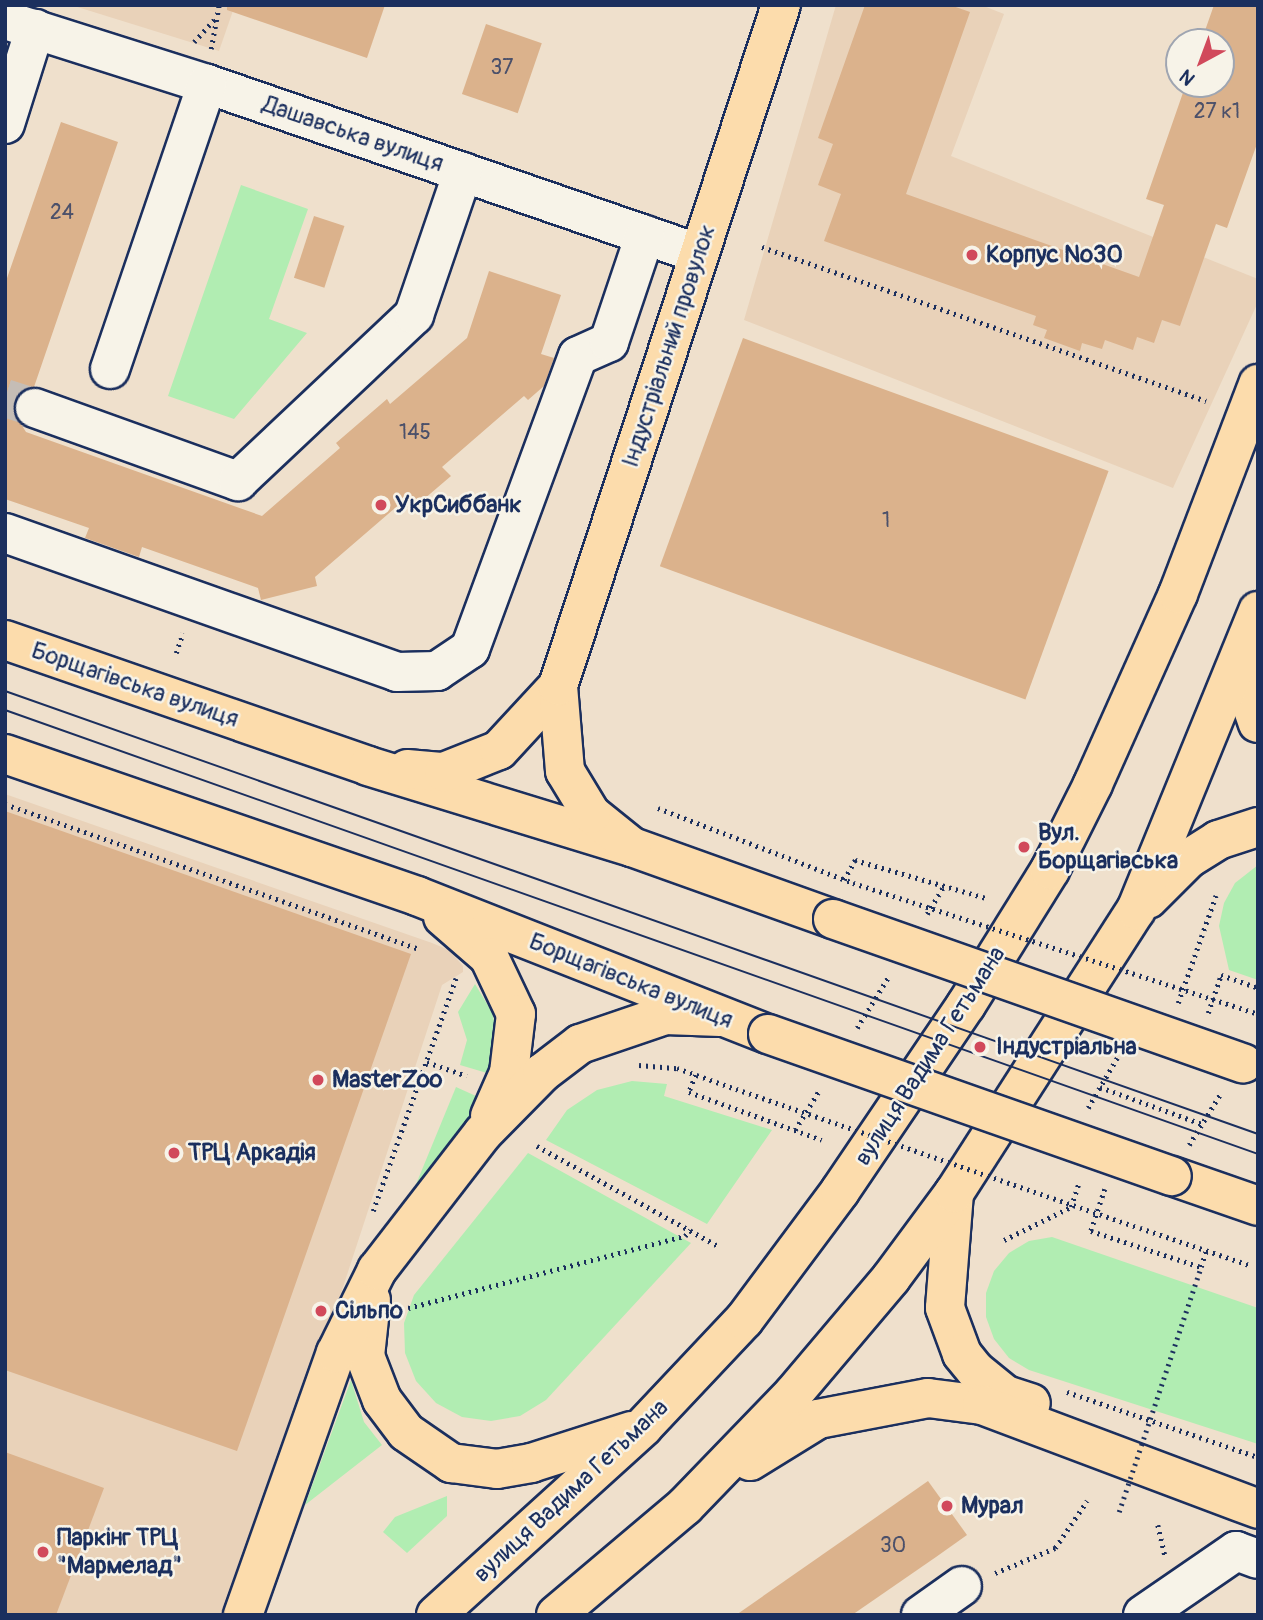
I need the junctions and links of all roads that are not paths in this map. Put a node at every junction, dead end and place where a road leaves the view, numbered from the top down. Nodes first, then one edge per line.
1 (780, 5) edge
2 (20, 25) edge
3 (207, 83) junction
4 (5, 124) edge
5 (463, 172) junction
6 (645, 235) junction
7 (699, 254) junction
8 (110, 369) dead end
9 (1258, 384) edge
10 (35, 408) tunnel mouth
11 (5, 533) edge
12 (1254, 621) edge
13 (5, 640) edge
14 (558, 686) junction
15 (1258, 723) edge
16 (5, 754) edge
17 (368, 766) junction
18 (1258, 827) edge
19 (632, 847) junction
20 (417, 896) junction
21 (1136, 910) junction
22 (720, 1017) junction
23 (1250, 1066) edge
24 (483, 1133) junction
25 (954, 1193) junction
26 (1258, 1206) edge
27 (377, 1270) junction
28 (643, 1427) junction
29 (1258, 1482) edge
30 (685, 1506) junction
31 (1258, 1509) edge
32 (1258, 1559) edge
33 (962, 1586) road end
34 (1162, 1608) edge
35 (243, 1615) edge
36 (436, 1615) edge
37 (556, 1615) edge
38 (921, 1615) edge

1 - 7 main road, Індустріальний провулок
2 - 3 street, Дашавська вулиця
2 - 4 street
3 - 5 street, Дашавська вулиця
3 - 8 street
5 - 6 street, Дашавська вулиця
5 - 10 street
6 - 7 street, Дашавська вулиця
6 - 11 street
7 - 14 main road, Індустріальний провулок
9 - 28 main road, вулиця Вадима Гетьмана
12 - 15 main road
12 - 21 main road
13 - 17 main road, Борщагівська вулиця
14 - 17 main road, Індустріальний провулок
14 - 19 main road, Індустріальний провулок
16 - 20 main road, Борщагівська вулиця
17 - 19 main road, Борщагівська вулиця
18 - 21 main road
19 - 23 main road, Борщагівська вулиця, bridge
20 - 22 main road, Борщагівська вулиця
20 - 24 main road
21 - 25 main road
22 - 24 main road
22 - 26 main road, Борщагівська вулиця, bridge
24 - 27 main road
25 - 29 main road
25 - 30 main road
27 - 28 main road
27 - 35 main road
28 - 36 main road, вулиця Вадима Гетьмана
30 - 31 main road
30 - 37 main road
32 - 34 street
33 - 38 street

